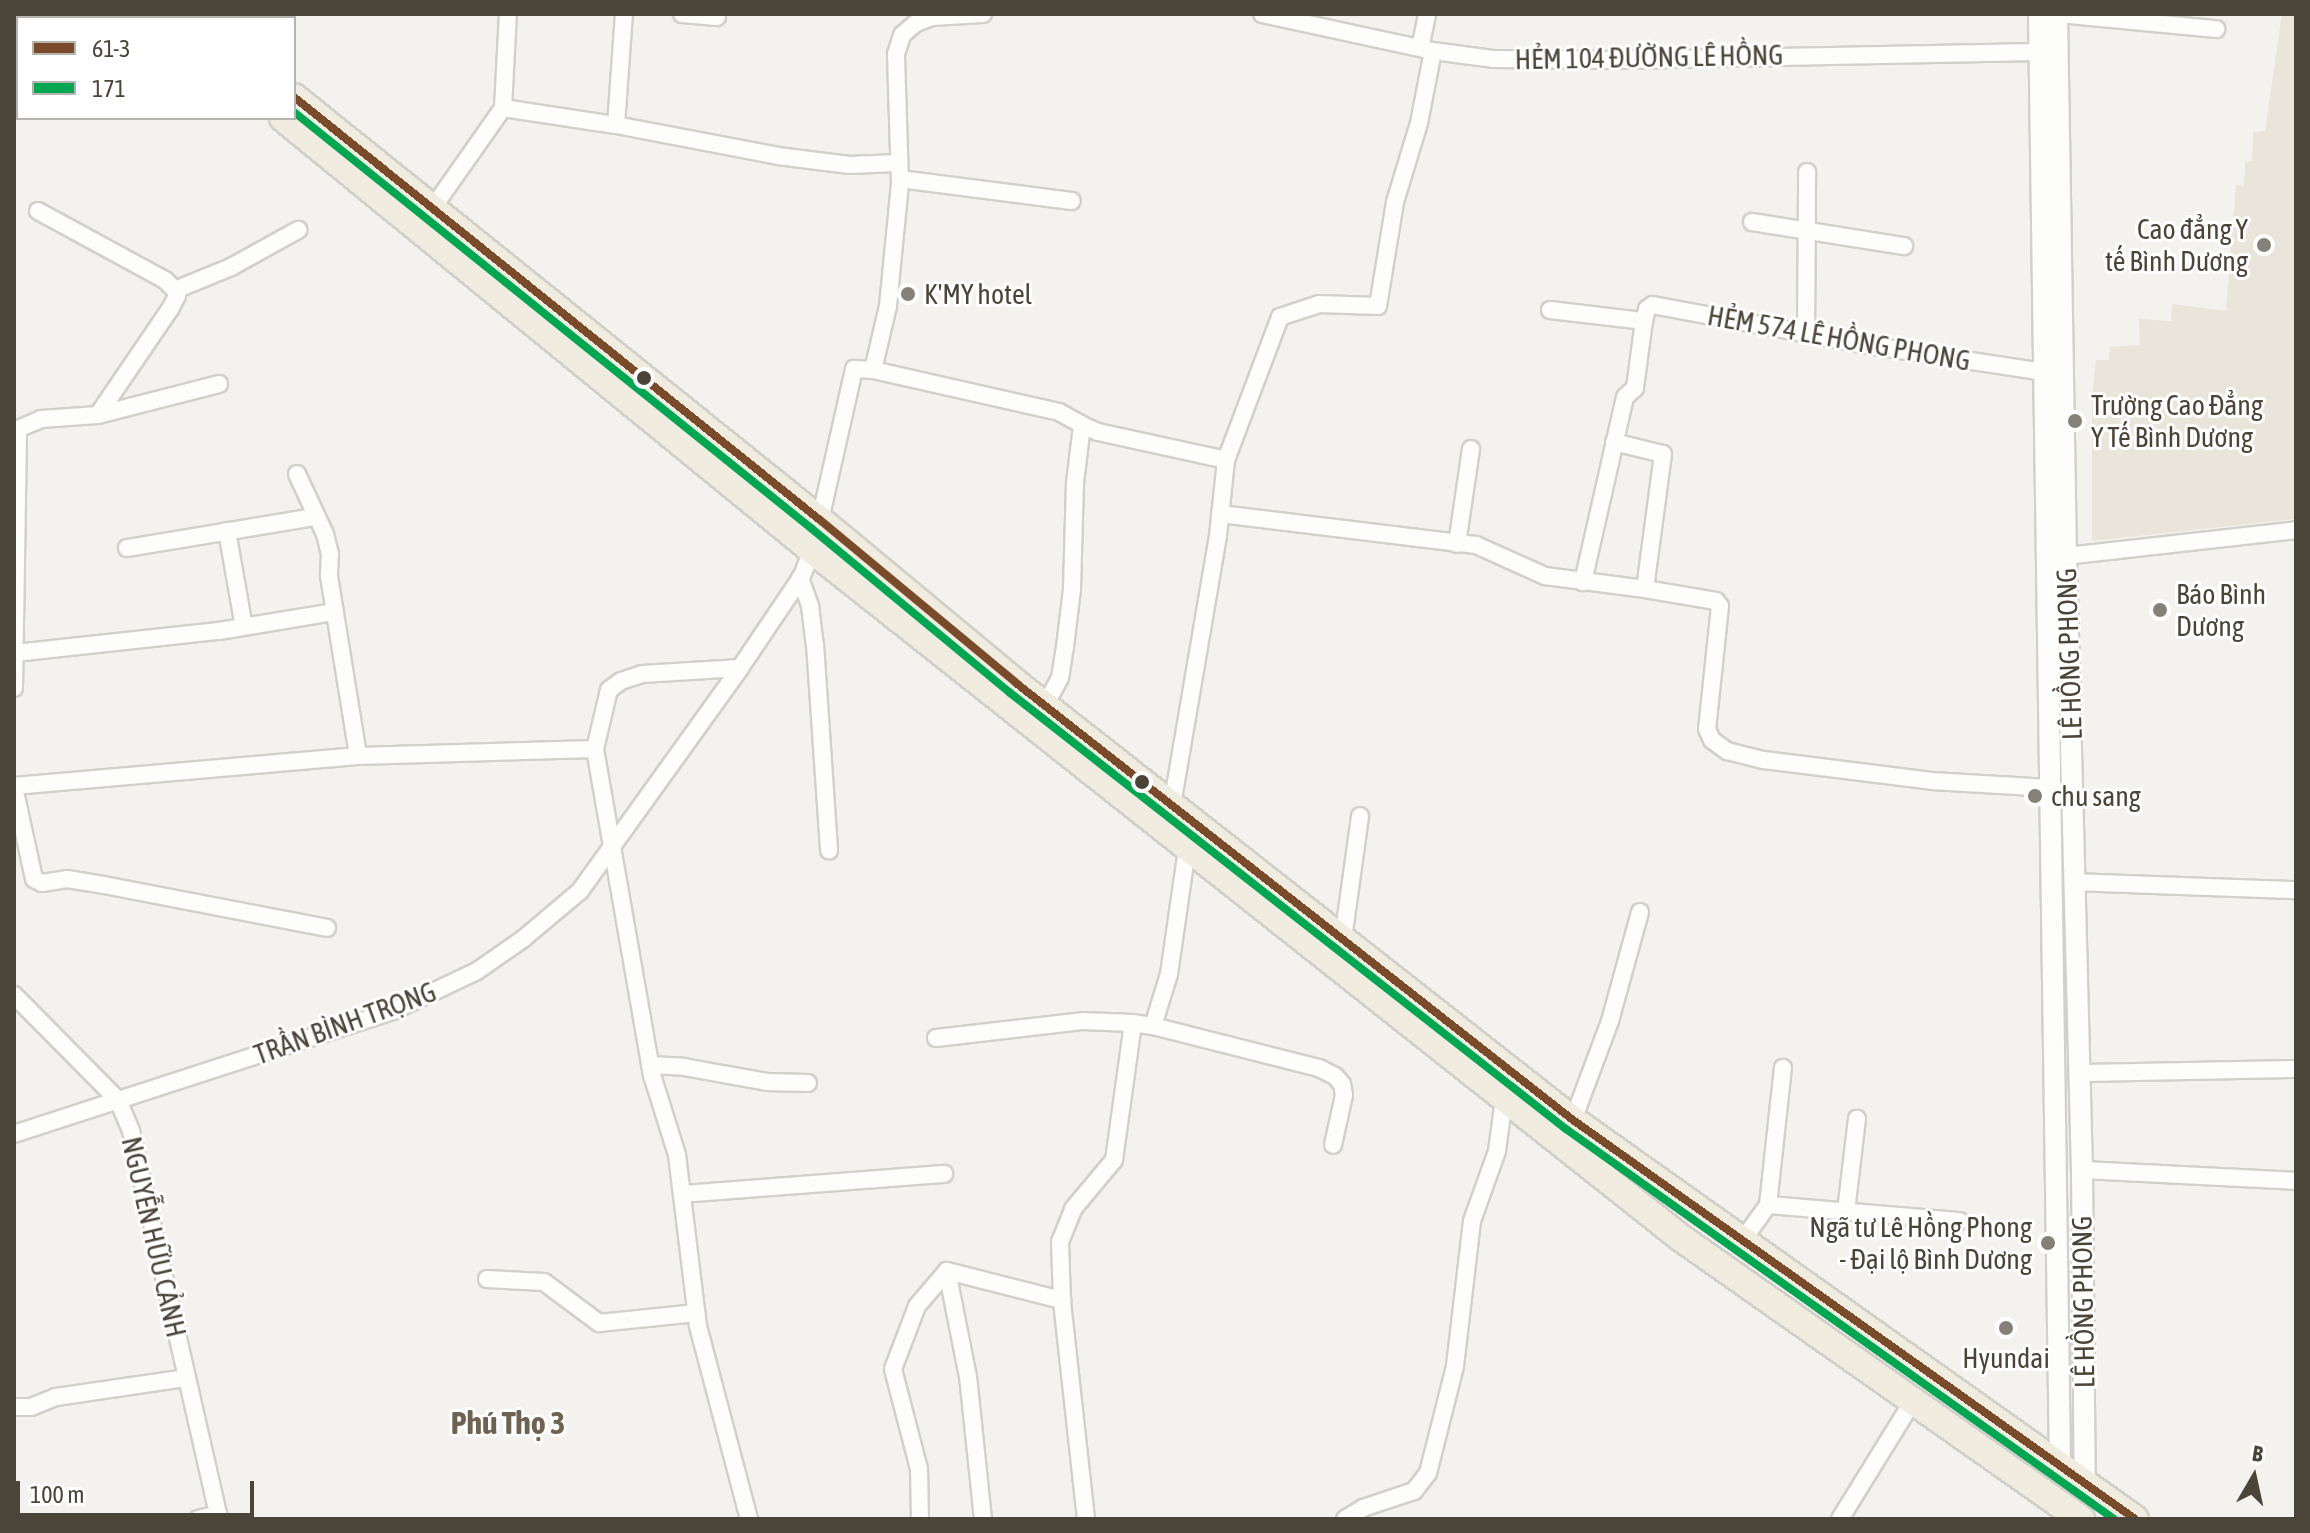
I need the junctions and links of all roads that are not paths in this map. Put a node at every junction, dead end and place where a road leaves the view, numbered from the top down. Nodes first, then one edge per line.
1 (508, 14) edge
2 (624, 14) edge
3 (682, 14) edge
4 (983, 14) edge
5 (1262, 14) edge
6 (1427, 14) edge
7 (2039, 14) edge
8 (2058, 14) edge
9 (962, 15) edge
10 (717, 17) dead end
11 (2216, 29) dead end
12 (1427, 50) junction
13 (2049, 52) junction
14 (296, 99) edge
15 (503, 108) junction
16 (285, 120) edge
17 (616, 125) junction
18 (899, 171) junction
19 (1807, 172) dead end
20 (1072, 201) dead end
21 (432, 209) junction
22 (38, 211) dead end
23 (1752, 222) dead end
24 (298, 230) dead end
25 (1806, 232) junction
26 (1904, 246) dead end
27 (175, 290) junction
28 (1550, 310) dead end
29 (1644, 321) junction
30 (1806, 334) junction
31 (873, 370) junction
32 (2045, 372) junction
33 (219, 384) dead end
34 (98, 415) junction
35 (1082, 425) junction
36 (16, 428) edge
37 (1614, 442) junction
38 (1471, 449) dead end
39 (1226, 460) junction
40 (297, 474) dead end
41 (1220, 514) junction
42 (315, 517) junction
43 (16, 520) edge
44 (820, 520) junction
45 (2296, 530) edge
46 (227, 531) junction
47 (1457, 544) junction
48 (127, 548) dead end
49 (812, 550) junction
50 (2066, 556) junction
51 (800, 578) junction
52 (15, 580) edge
53 (1583, 582) junction
54 (1645, 589) junction
55 (334, 612) junction
56 (244, 627) junction
57 (15, 653) edge
58 (740, 668) junction
59 (14, 688) edge
60 (1045, 705) junction
61 (595, 749) junction
62 (358, 756) junction
63 (14, 786) edge
64 (2050, 788) junction
65 (1172, 805) junction
66 (1360, 816) dead end
67 (614, 843) junction
68 (1187, 849) junction
69 (829, 851) dead end
70 (2074, 882) junction
71 (2296, 890) edge
72 (1640, 912) dead end
73 (327, 928) dead end
74 (1343, 939) junction
75 (14, 995) edge
76 (1133, 1023) junction
77 (1153, 1026) junction
78 (936, 1038) dead end
79 (650, 1065) junction
80 (1783, 1068) dead end
81 (2296, 1069) edge
82 (2079, 1073) junction
83 (808, 1083) dead end
84 (1504, 1099) junction
85 (118, 1100) junction
86 (1857, 1119) dead end
87 (1573, 1120) junction
88 (14, 1134) edge
89 (1333, 1145) dead end
90 (2082, 1170) junction
91 (944, 1174) dead end
92 (2296, 1181) edge
93 (682, 1194) junction
94 (1768, 1205) junction
95 (1846, 1211) junction
96 (1959, 1221) dead end
97 (1742, 1241) junction
98 (947, 1271) junction
99 (487, 1279) dead end
100 (1062, 1300) junction
101 (696, 1313) junction
102 (187, 1378) junction
103 (1913, 1401) junction
104 (15, 1408) edge
105 (2060, 1468) junction
106 (2085, 1486) junction
107 (2063, 1510) edge
108 (219, 1516) edge
109 (198, 1519) edge
110 (749, 1519) edge
111 (920, 1519) edge
112 (983, 1519) edge
113 (1086, 1519) edge
114 (1345, 1519) edge
115 (1840, 1519) edge
116 (2084, 1519) edge
117 (2135, 1519) edge

1 - 15 street
2 - 17 street
3 - 10 street
4 - 9 street
5 - 12 street, HẺM 104 ĐƯỜNG LÊ HỒNG
6 - 12 street
7 - 13 street, LÊ HỒNG PHONG
8 - 11 street
8 - 13 street, LÊ HỒNG PHONG
9 - 18 street
12 - 13 street, HẺM 104 ĐƯỜNG LÊ HỒNG
12 - 39 street
13 - 32 street, LÊ HỒNG PHONG
13 - 50 street, LÊ HỒNG PHONG
14 - 21 highway
15 - 17 street
15 - 21 street
16 - 49 highway
17 - 18 street
18 - 20 street
18 - 31 street
19 - 25 street
21 - 44 highway
22 - 27 street
23 - 25 street
24 - 27 street
25 - 26 street
25 - 30 street
27 - 34 street
28 - 29 street
29 - 30 street, HẺM 574 LÊ HỒNG PHONG
29 - 37 street
30 - 32 street, HẺM 574 LÊ HỒNG PHONG
31 - 35 street
31 - 44 street
32 - 64 street, LÊ HỒNG PHONG
33 - 34 street
34 - 36 street
35 - 39 street
35 - 60 street
36 - 43 street
37 - 53 street
37 - 54 street
38 - 47 street
39 - 41 street
40 - 42 street
41 - 47 street
41 - 65 street
42 - 46 street
42 - 55 street
43 - 52 street
44 - 49 highway
44 - 60 highway
45 - 50 street
46 - 48 street
46 - 56 street
47 - 53 street
49 - 51 street, TRẦN BÌNH TRỌNG
49 - 68 highway
50 - 70 street, LÊ HỒNG PHONG
51 - 58 street, TRẦN BÌNH TRỌNG
51 - 69 street
52 - 57 street
53 - 54 street
54 - 64 street
55 - 56 street
55 - 62 street
56 - 57 street
57 - 59 street
58 - 61 street
58 - 67 street, TRẦN BÌNH TRỌNG
60 - 65 highway
61 - 62 street
61 - 67 street
62 - 63 street
63 - 73 street
64 - 105 street, LÊ HỒNG PHONG
65 - 74 highway
66 - 74 street
67 - 79 street
67 - 85 street, TRẦN BÌNH TRỌNG
68 - 77 street
68 - 84 highway
70 - 71 street
70 - 82 street, LÊ HỒNG PHONG
72 - 87 street
74 - 87 highway
75 - 85 street, NGUYỄN HỮU CẢNH
76 - 77 street
76 - 78 street
76 - 100 street
77 - 89 street
79 - 83 street
79 - 93 street
80 - 94 street
81 - 82 street
82 - 90 street, LÊ HỒNG PHONG
84 - 103 highway
84 - 114 street
85 - 88 street, TRẦN BÌNH TRỌNG
85 - 102 street, NGUYỄN HỮU CẢNH
86 - 95 street
87 - 97 highway
90 - 92 street
90 - 106 street, LÊ HỒNG PHONG
91 - 93 street
93 - 101 street
94 - 95 street
94 - 97 street
95 - 96 street
97 - 105 highway
98 - 100 street
98 - 111 street
98 - 112 street
99 - 101 street
100 - 113 street
101 - 110 street
102 - 104 street
102 - 108 street, NGUYỄN HỮU CẢNH
103 - 107 highway
103 - 115 street
105 - 106 highway
105 - 107 highway
106 - 116 highway
106 - 117 highway
107 - 116 highway
108 - 109 street

